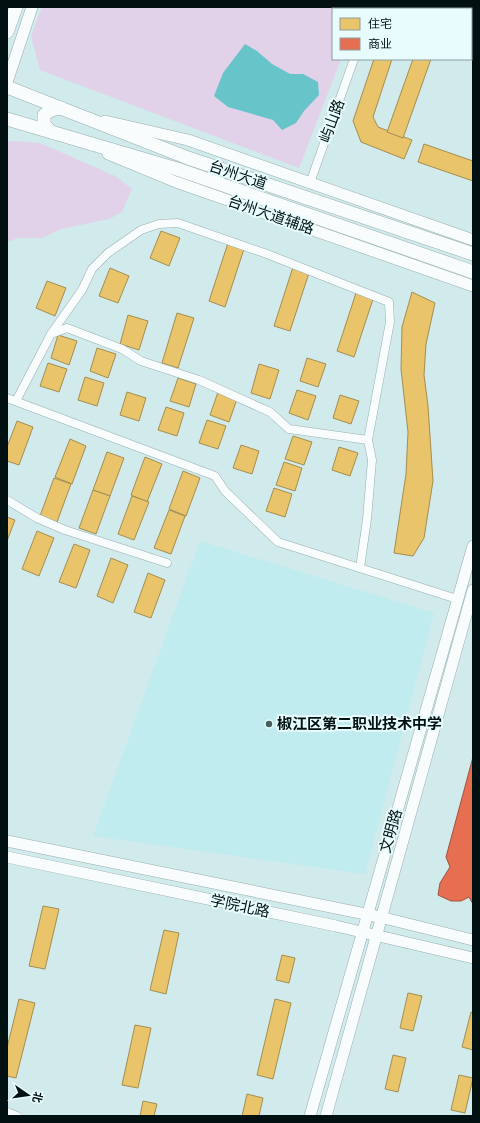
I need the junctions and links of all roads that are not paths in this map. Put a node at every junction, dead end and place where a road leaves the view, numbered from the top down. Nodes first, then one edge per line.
1 (16, 7) edge
2 (32, 7) edge
3 (8, 25) edge
4 (354, 60) edge
5 (7, 82) edge
6 (7, 87) edge
7 (61, 108) junction
8 (80, 115) junction
9 (7, 119) edge
10 (51, 132) junction
11 (71, 138) junction
12 (310, 183) junction
13 (473, 240) edge
14 (473, 254) edge
15 (473, 272) edge
16 (473, 286) edge
17 (51, 334) junction
18 (7, 398) edge
19 (16, 401) junction
20 (368, 440) junction
21 (7, 500) edge
22 (473, 546) edge
23 (167, 563) dead end
24 (360, 568) junction
25 (473, 590) edge
26 (458, 599) junction
27 (7, 841) edge
28 (7, 857) edge
29 (367, 915) junction
30 (380, 917) junction
31 (362, 932) junction
32 (376, 935) junction
33 (473, 940) edge
34 (473, 958) edge
35 (7, 1112) edge
36 (17, 1116) edge
37 (310, 1116) edge
38 (326, 1116) edge

1 - 3 main road
2 - 5 main road
4 - 12 street, 屿山路
6 - 7 main road, 台州大道
7 - 8 main road, 台州大道
7 - 10 main road
8 - 12 main road
8 - 14 main road, 台州大道
9 - 10 main road, 台州大道
10 - 11 main road, 台州大道
11 - 15 main road, 台州大道
11 - 16 main road, 台州大道辅路
12 - 13 main road
17 - 19 street
17 - 20 street
17 - 20 street
18 - 19 street
19 - 24 street
20 - 24 street
21 - 23 street
22 - 26 main road, 文明路
24 - 26 street
25 - 30 main road, 文明路
26 - 29 main road, 文明路
27 - 29 main road, 学院北路
28 - 31 main road, 学院北路
29 - 30 main road, 学院北路
29 - 31 main road, 文明路
30 - 32 main road, 文明路
30 - 33 main road, 学院北路
31 - 32 main road, 学院北路
31 - 37 main road, 文明路
32 - 34 main road, 学院北路
32 - 38 main road, 文明路
35 - 36 street

